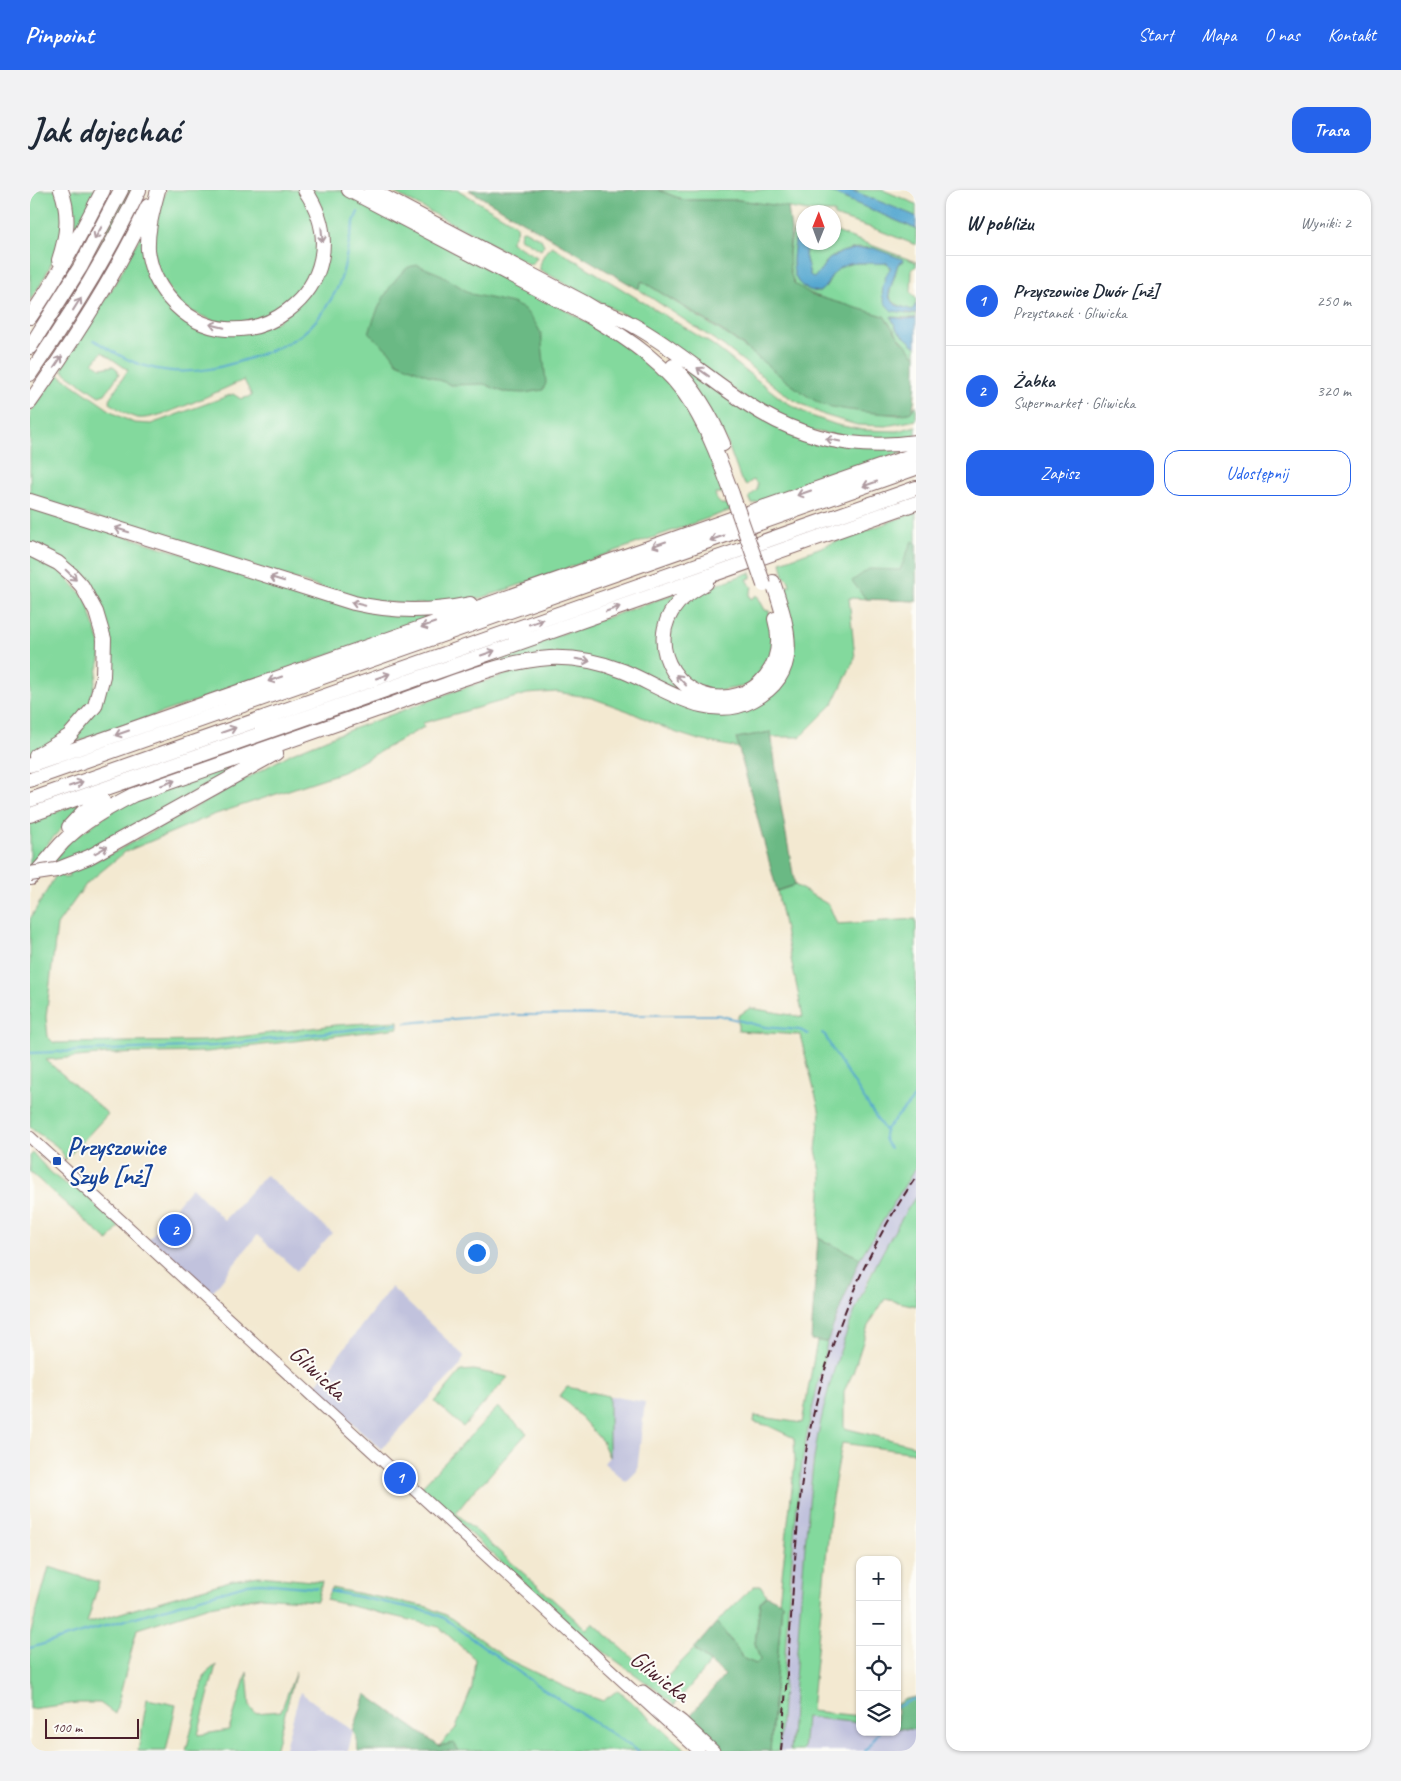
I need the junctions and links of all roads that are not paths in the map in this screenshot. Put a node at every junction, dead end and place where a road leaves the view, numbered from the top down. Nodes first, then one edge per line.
1 (61, 190) edge
2 (103, 190) edge
3 (121, 190) edge
4 (139, 190) edge
5 (157, 190) edge
6 (306, 190) edge
7 (349, 190) edge
8 (371, 190) edge
9 (377, 190) edge
10 (395, 203) junction
11 (50, 287) junction
12 (585, 303) junction
13 (30, 317) edge
14 (30, 347) edge
15 (30, 374) edge
16 (30, 402) edge
17 (916, 442) edge
18 (916, 454) edge
19 (916, 468) edge
20 (916, 488) edge
21 (736, 493) junction
22 (30, 501) edge
23 (916, 503) edge
24 (30, 550) edge
25 (748, 562) junction
26 (768, 583) junction
27 (524, 592) junction
28 (328, 728) junction
29 (199, 755) junction
30 (30, 759) edge
31 (30, 765) edge
32 (30, 780) edge
33 (30, 800) edge
34 (30, 815) edge
35 (30, 878) edge
36 (30, 1137) edge
37 (576, 1640) junction
38 (699, 1751) edge
39 (714, 1751) edge

1 - 11 highway
2 - 11 highway
3 -> 14 highway
15 -> 4 highway
6 -> 5 highway
16 -> 5 highway
7 - 21 highway
8 - 10 highway
9 - 10 highway
10 - 12 highway
11 - 13 highway
17 -> 12 highway
12 - 21 highway
18 -> 27 highway
19 -> 32 highway
33 -> 20 highway
21 - 26 highway
27 -> 22 highway
23 - 25 highway
24 -> 30 highway
26 -> 25 highway
29 -> 25 highway
28 -> 26 highway
27 -> 31 highway
35 -> 28 highway, bridge
35 -> 28 highway
29 - 34 highway
29 - 35 highway
36 - 37 main road, Gliwicka
37 - 38 main road, Gliwicka
37 - 39 main road, Gliwicka

